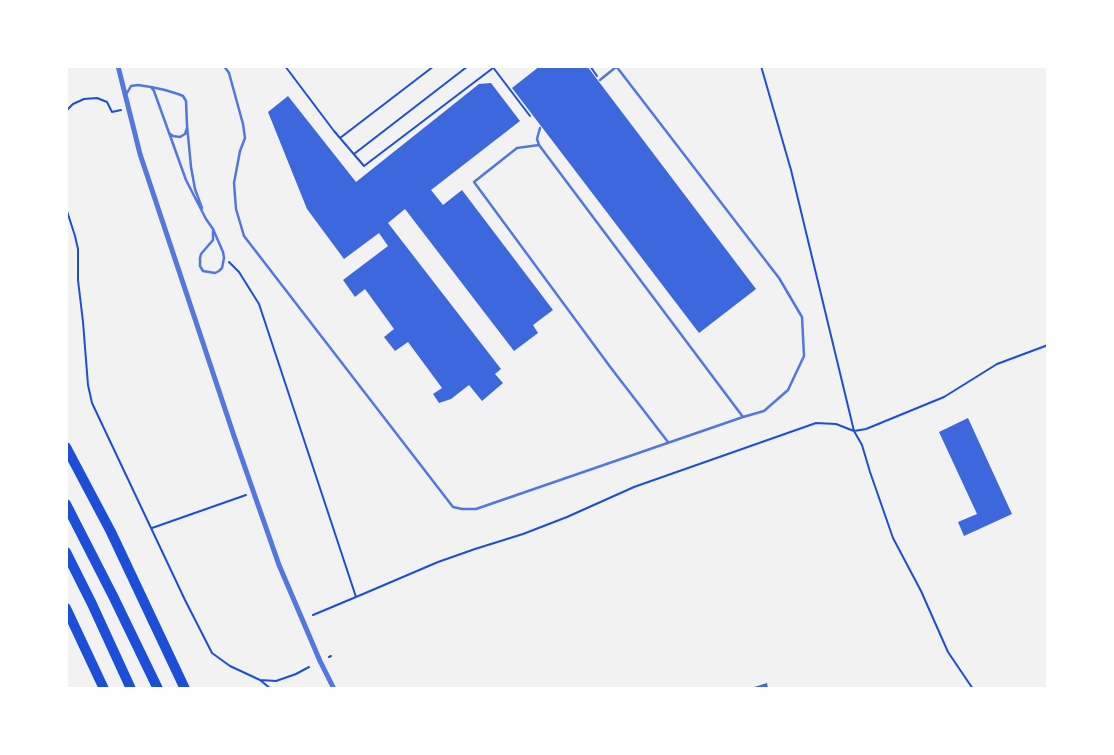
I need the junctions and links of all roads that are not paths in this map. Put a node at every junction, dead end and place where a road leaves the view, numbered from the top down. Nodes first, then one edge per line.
1 (118, 66) edge
2 (224, 66) edge
3 (616, 66) edge
4 (600, 80) road end
5 (150, 87) junction
6 (126, 100) junction
7 (187, 127) junction
8 (540, 128) dead end
9 (168, 132) junction
10 (539, 145) junction
11 (206, 219) junction
12 (213, 229) junction
13 (743, 417) junction
14 (668, 442) junction
15 (66, 447) edge
16 (66, 504) edge
17 (66, 552) edge
18 (66, 608) edge
19 (104, 689) edge
20 (131, 689) edge
21 (158, 689) edge
22 (185, 689) edge
23 (334, 689) edge

1 - 6 street
2 - 14 lane
3 - 4 lane
3 - 13 lane
5 - 6 lane
5 - 7 lane
5 - 9 lane
6 - 23 street
7 - 9 lane
7 - 11 lane
8 - 10 lane
9 - 11 lane
10 - 13 lane
10 - 14 lane
11 - 12 lane
12 - 12 lane
13 - 14 lane
15 - 22 highway
16 - 21 highway
17 - 20 highway
18 - 19 highway

